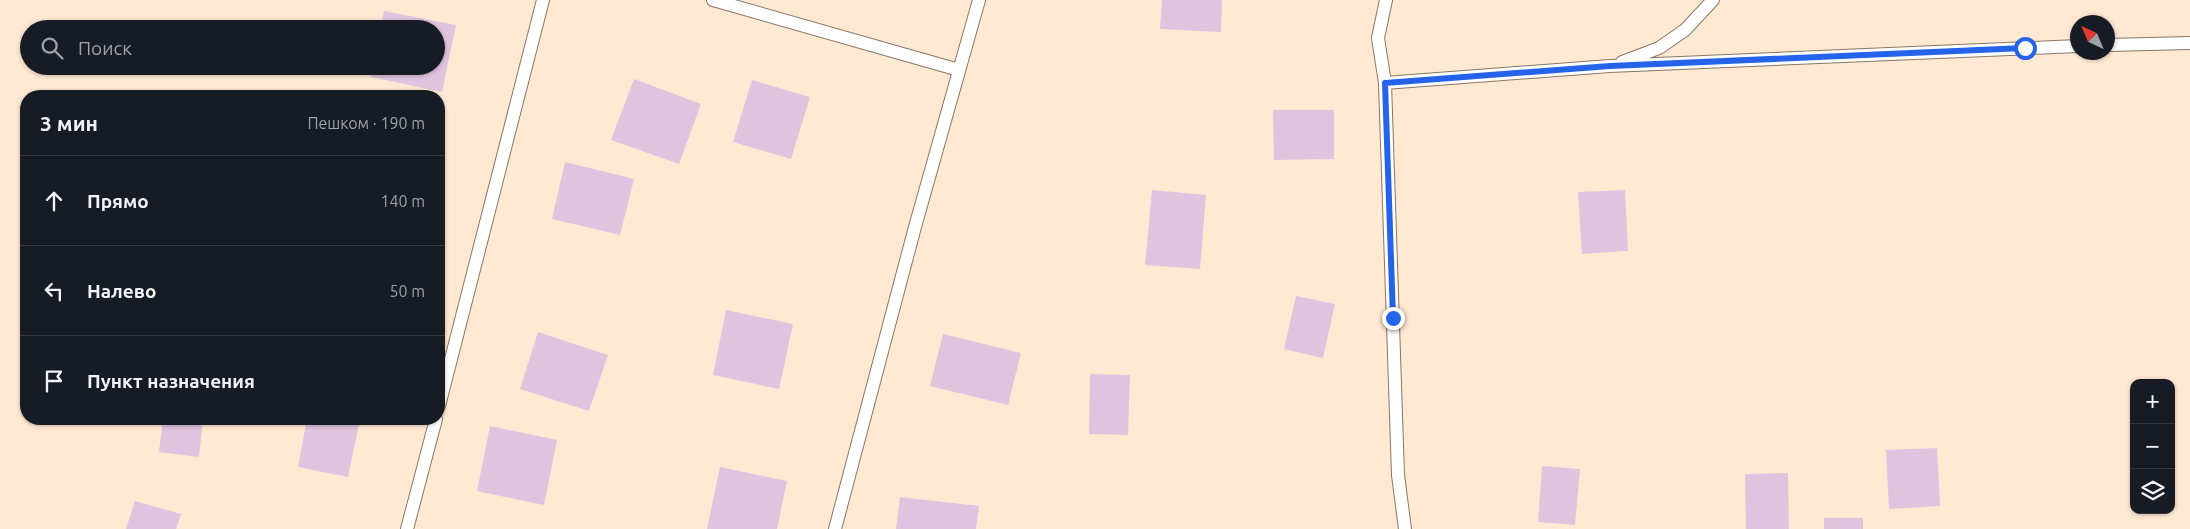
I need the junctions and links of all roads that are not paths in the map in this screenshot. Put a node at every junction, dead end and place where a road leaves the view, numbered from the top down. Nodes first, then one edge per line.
1 (543, 0) edge
2 (713, 0) edge
3 (979, 0) edge
4 (1386, 0) edge
5 (1713, 0) edge
6 (2190, 43) edge
7 (2115, 45) edge
8 (2070, 46) edge
9 (1610, 66) junction
10 (959, 70) junction
11 (1385, 83) junction
12 (445, 383) edge
13 (434, 425) edge
14 (407, 529) edge
15 (835, 529) edge
16 (1405, 529) edge

1 - 12 lane
2 - 10 lane
3 - 10 lane
4 - 11 lane
5 - 9 lane
6 - 7 lane
8 - 9 lane
9 - 11 lane
10 - 15 lane
11 - 16 lane
13 - 14 lane

